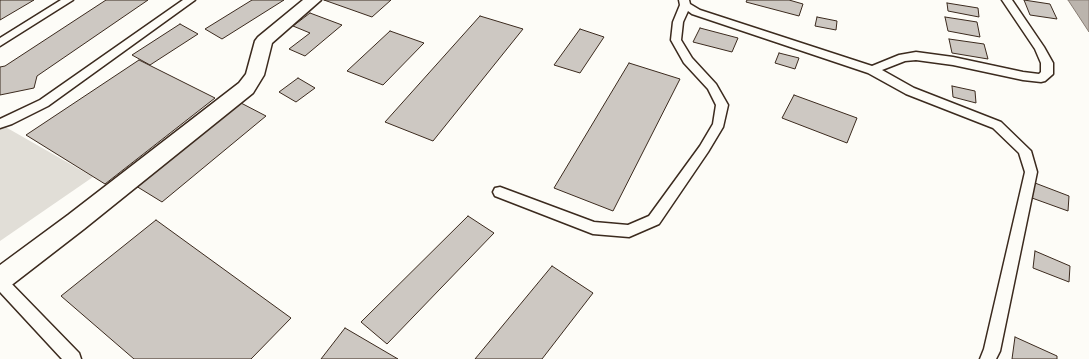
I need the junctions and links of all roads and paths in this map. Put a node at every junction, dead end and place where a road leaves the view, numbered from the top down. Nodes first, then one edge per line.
1 (68, 0) edge
2 (190, 0) edge
3 (313, 0) edge
4 (1007, 0) edge
5 (684, 2) edge
6 (0, 43) edge
7 (872, 70) junction
8 (0, 124) edge
9 (500, 192) dead end
10 (0, 280) edge
11 (73, 359) edge
12 (988, 359) edge

1 - 6 lane
2 - 8 lane
3 - 10 street
4 - 7 lane
5 - 7 lane
5 - 9 lane
7 - 12 lane
10 - 11 lane

